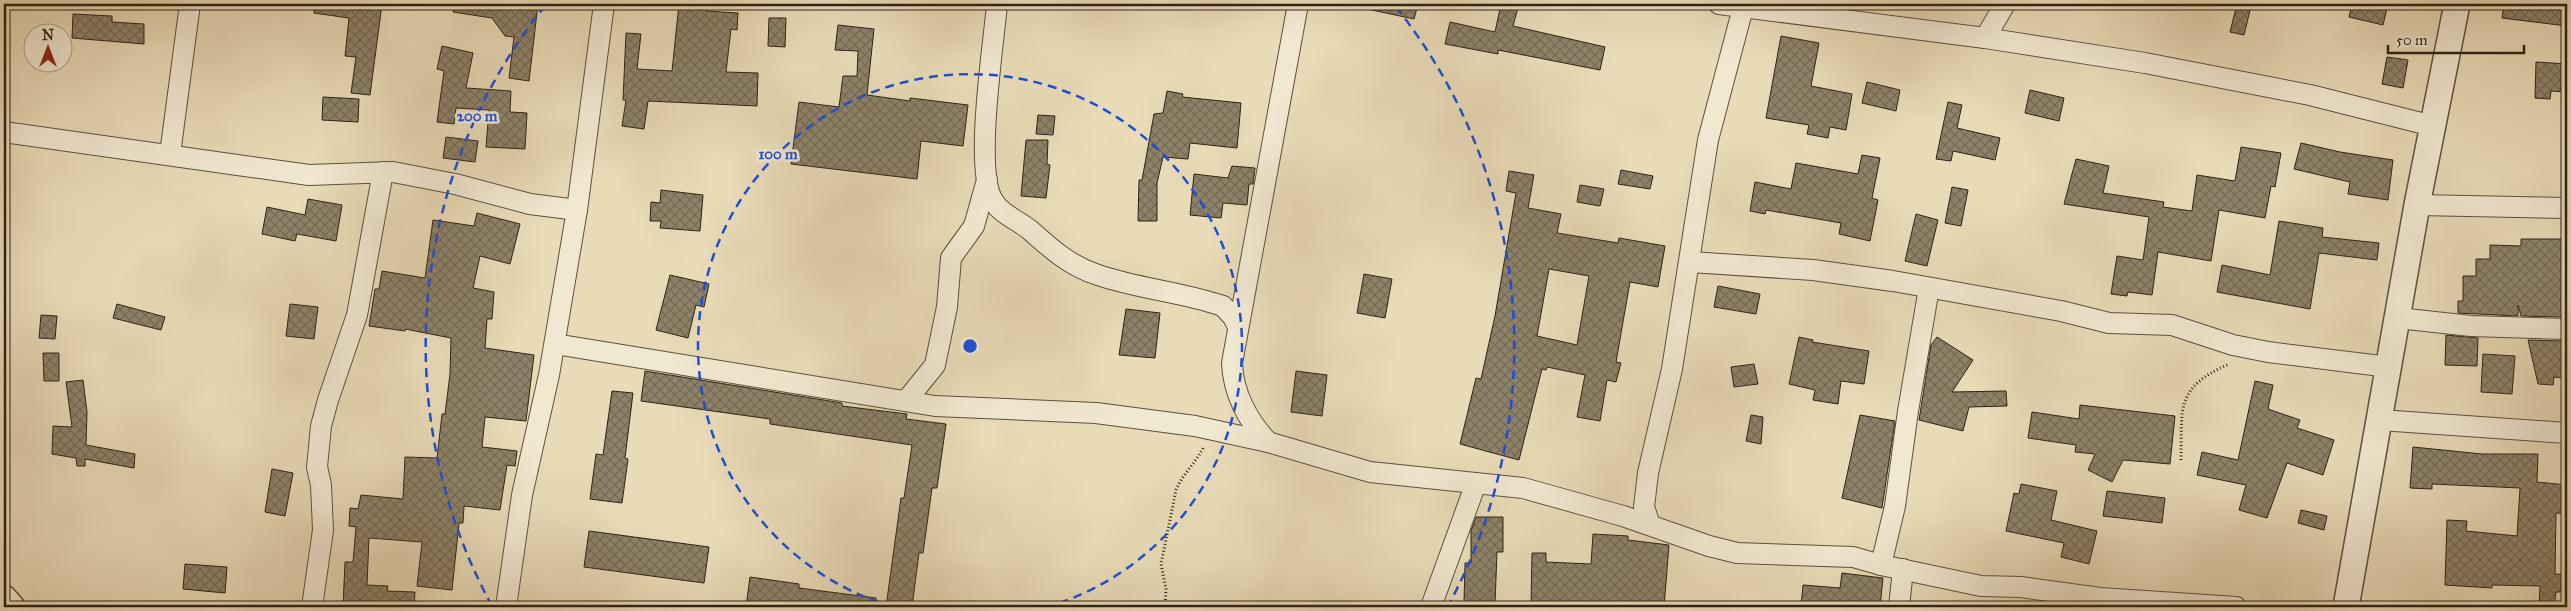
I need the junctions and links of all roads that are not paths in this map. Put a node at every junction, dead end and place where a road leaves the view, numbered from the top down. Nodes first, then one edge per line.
1 (190, 4) edge
2 (604, 4) edge
3 (997, 4) edge
4 (1298, 4) edge
5 (1719, 4) edge
6 (2005, 4) edge
7 (2457, 4) edge
8 (1744, 5) edge
9 (1985, 38) junction
10 (2433, 126) junction
11 (4, 132) edge
12 (170, 154) junction
13 (383, 172) junction
14 (987, 180) junction
15 (2417, 205) junction
16 (2567, 208) edge
17 (578, 210) junction
18 (1690, 262) junction
19 (1930, 288) junction
20 (2398, 318) junction
21 (1238, 327) junction
22 (2567, 329) edge
23 (555, 344) junction
24 (2389, 366) junction
25 (906, 401) junction
26 (2380, 420) junction
27 (2567, 433) edge
28 (1268, 442) junction
29 (1476, 483) junction
30 (1650, 524) junction
31 (1881, 566) junction
32 (1903, 569) junction
33 (4, 598) edge
34 (2100, 603) edge
35 (12, 607) edge
36 (312, 607) edge
37 (506, 607) edge
38 (1431, 607) edge
39 (1899, 607) edge
40 (2236, 607) edge
41 (2346, 607) edge

1 - 12 street
2 - 17 street
3 - 14 street
4 - 21 street
5 - 8 street
6 - 9 street
7 - 10 street
8 - 9 street
8 - 18 street
9 - 10 street
10 - 15 street
11 - 12 street
12 - 13 street
13 - 17 street
13 - 36 street
14 - 21 street
14 - 25 street
15 - 16 street
15 - 20 street
17 - 23 street
18 - 19 street
18 - 30 street
19 - 24 street
19 - 31 street
20 - 22 street
20 - 24 street
21 - 28 street
23 - 25 street
23 - 37 street
24 - 26 street
25 - 28 street
26 - 27 street
26 - 41 street
28 - 29 street
29 - 30 street
29 - 38 street
30 - 31 street
31 - 32 street
32 - 34 street
32 - 39 street
33 - 35 street
34 - 40 street

